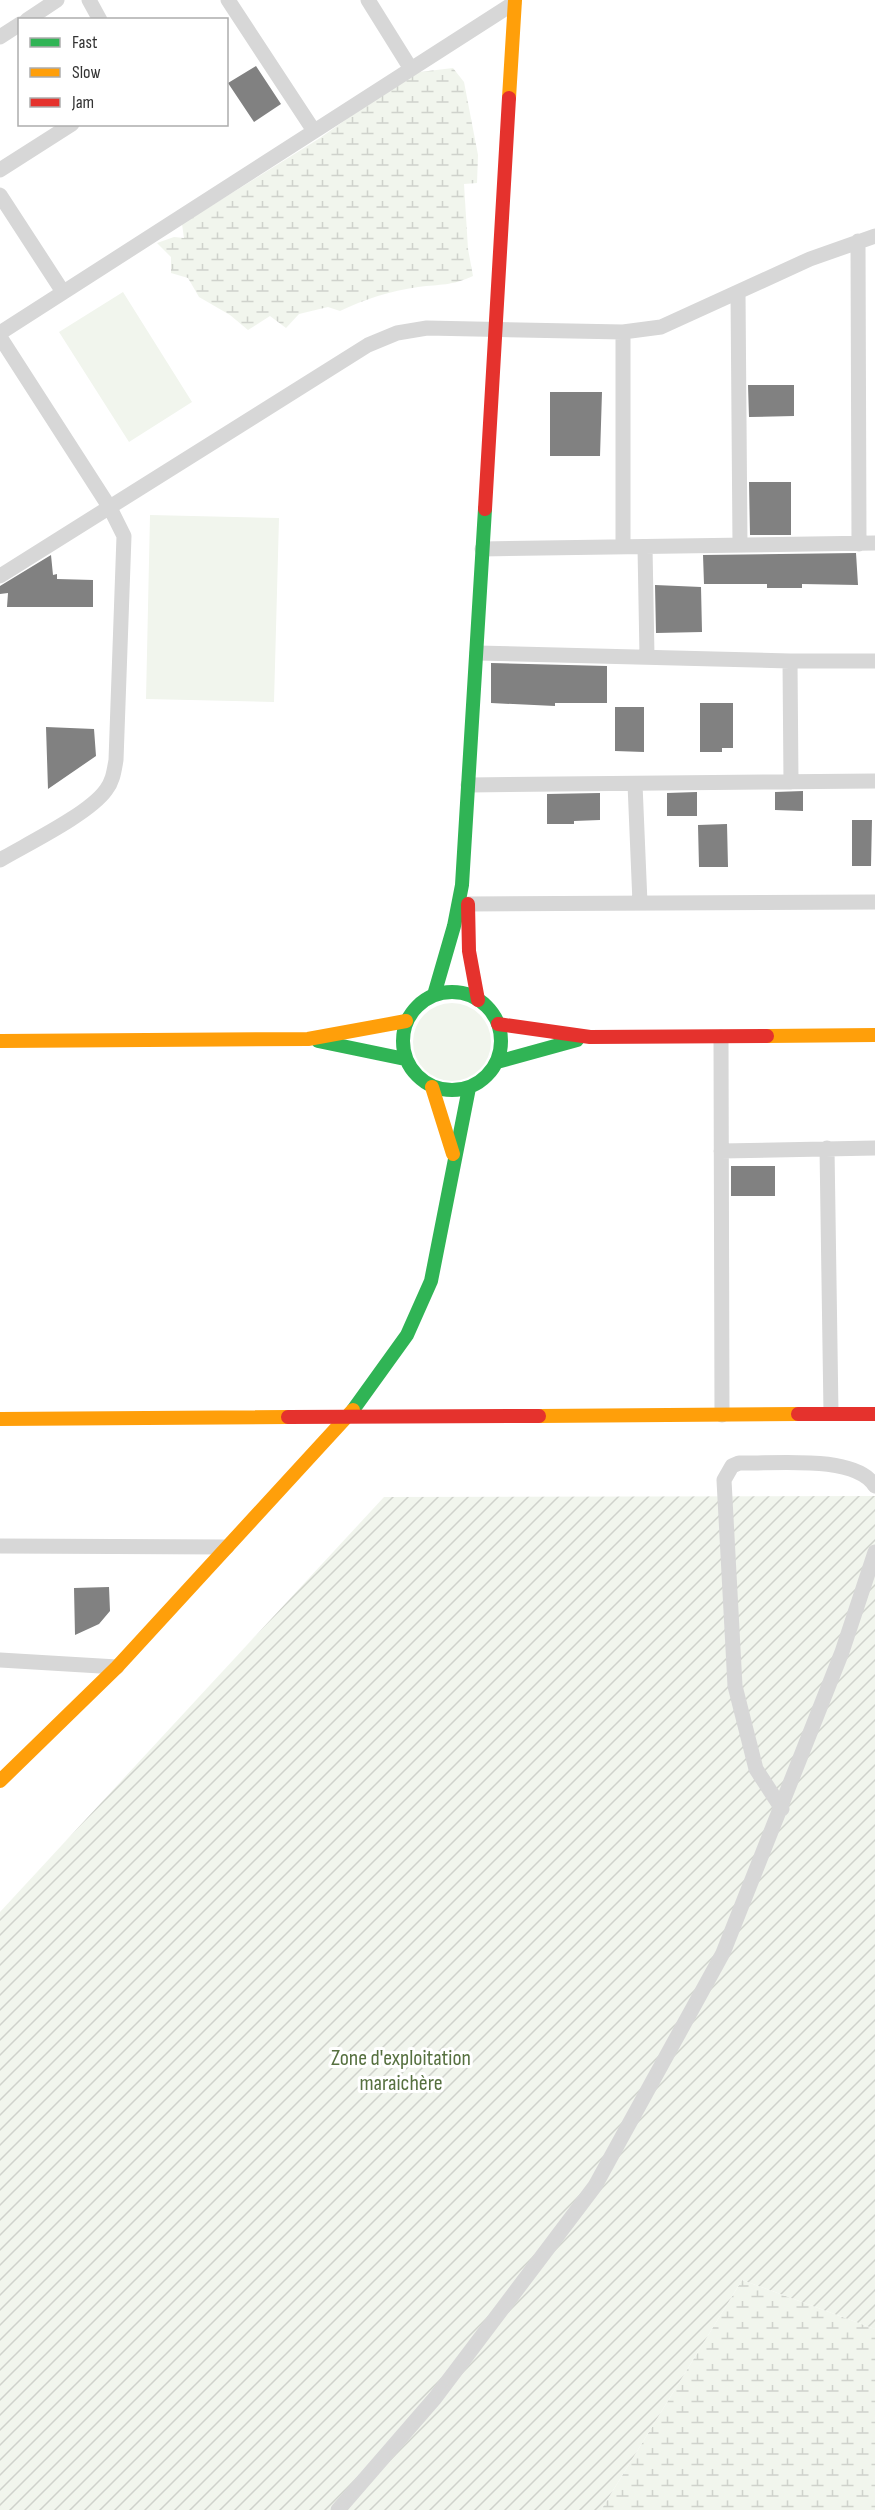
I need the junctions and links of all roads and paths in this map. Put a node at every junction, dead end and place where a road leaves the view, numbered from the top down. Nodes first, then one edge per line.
1 (57, 0) edge
2 (89, 0) edge
3 (228, 0) edge
4 (368, 0) edge
5 (515, 1) edge
6 (30, 18) edge
7 (99, 18) edge
8 (233, 21) edge
9 (18, 25) edge
10 (0, 37) edge
11 (411, 69) junction
12 (69, 126) edge
13 (314, 131) junction
14 (0, 170) edge
15 (0, 195) edge
16 (875, 236) edge
17 (858, 241) junction
18 (63, 292) junction
19 (738, 292) junction
20 (495, 330) junction
21 (623, 332) junction
22 (0, 335) edge
23 (110, 508) junction
24 (875, 543) edge
25 (859, 544) junction
26 (740, 545) junction
27 (623, 547) junction
28 (645, 547) junction
29 (482, 549) junction
30 (2, 571) edge
31 (477, 653) junction
32 (647, 656) junction
33 (790, 661) junction
34 (875, 661) edge
35 (791, 782) junction
36 (875, 782) edge
37 (635, 784) junction
38 (468, 786) junction
39 (0, 860) edge
40 (462, 885) junction
41 (875, 902) edge
42 (640, 903) junction
43 (468, 904) junction
44 (434, 995) junction
45 (478, 1000) junction
46 (406, 1021) junction
47 (498, 1024) junction
48 (875, 1035) edge
49 (590, 1037) junction
50 (721, 1037) junction
51 (308, 1039) junction
52 (0, 1041) edge
53 (405, 1059) junction
54 (497, 1062) junction
55 (432, 1087) junction
56 (470, 1088) junction
57 (827, 1148) junction
58 (875, 1148) edge
59 (721, 1151) junction
60 (454, 1156) junction
61 (831, 1413) junction
62 (875, 1414) edge
63 (722, 1415) junction
64 (348, 1417) junction
65 (0, 1419) edge
66 (874, 1480) edge
67 (0, 1546) edge
68 (227, 1546) junction
69 (875, 1552) edge
70 (868, 1596) edge
71 (0, 1660) edge
72 (117, 1667) junction
73 (1, 1779) edge
74 (782, 1809) junction
75 (338, 2510) edge

1 - 6 street
2 - 7 street
3 - 8 street
4 - 11 street
5 - 11 street
5 - 20 main road
8 - 13 street
9 - 10 street
11 - 13 street
12 - 14 street
13 - 18 street
15 - 18 street
16 - 17 street
17 - 19 street
17 - 25 street
18 - 22 street
19 - 21 street
19 - 26 street
20 - 21 street
20 - 23 street
20 - 29 main road
21 - 27 street
22 - 23 street
23 - 30 street
23 - 39 street
24 - 25 street
25 - 26 street
26 - 28 street
27 - 28 street
27 - 29 street
28 - 32 street
29 - 31 main road
31 - 32 street
31 - 38 main road
32 - 33 street
33 - 34 street
33 - 35 street
35 - 36 street
35 - 37 street
37 - 38 street
37 - 42 street
38 - 40 main road
40 - 43 main road
40 - 44 main road
41 - 42 street
42 - 43 street
43 - 45 main road
44 - 45 main road
44 - 46 main road
45 - 47 main road
46 - 51 main road
46 - 53 main road
47 - 49 main road
47 - 54 main road
48 - 50 main road
49 - 50 main road
49 - 54 main road
50 - 59 street
51 - 52 main road
51 - 53 main road
53 - 55 main road
54 - 56 main road
55 - 56 main road
55 - 60 main road
56 - 60 main road
57 - 58 street
57 - 59 street
57 - 61 street
59 - 63 street
60 - 64 main road
61 - 62 main road
61 - 63 main road
63 - 64 main road
64 - 65 main road
64 - 68 main road
66 - 74 street
67 - 68 street
68 - 72 main road
69 - 70 street
70 - 74 street
71 - 72 street
72 - 73 main road
74 - 75 street

